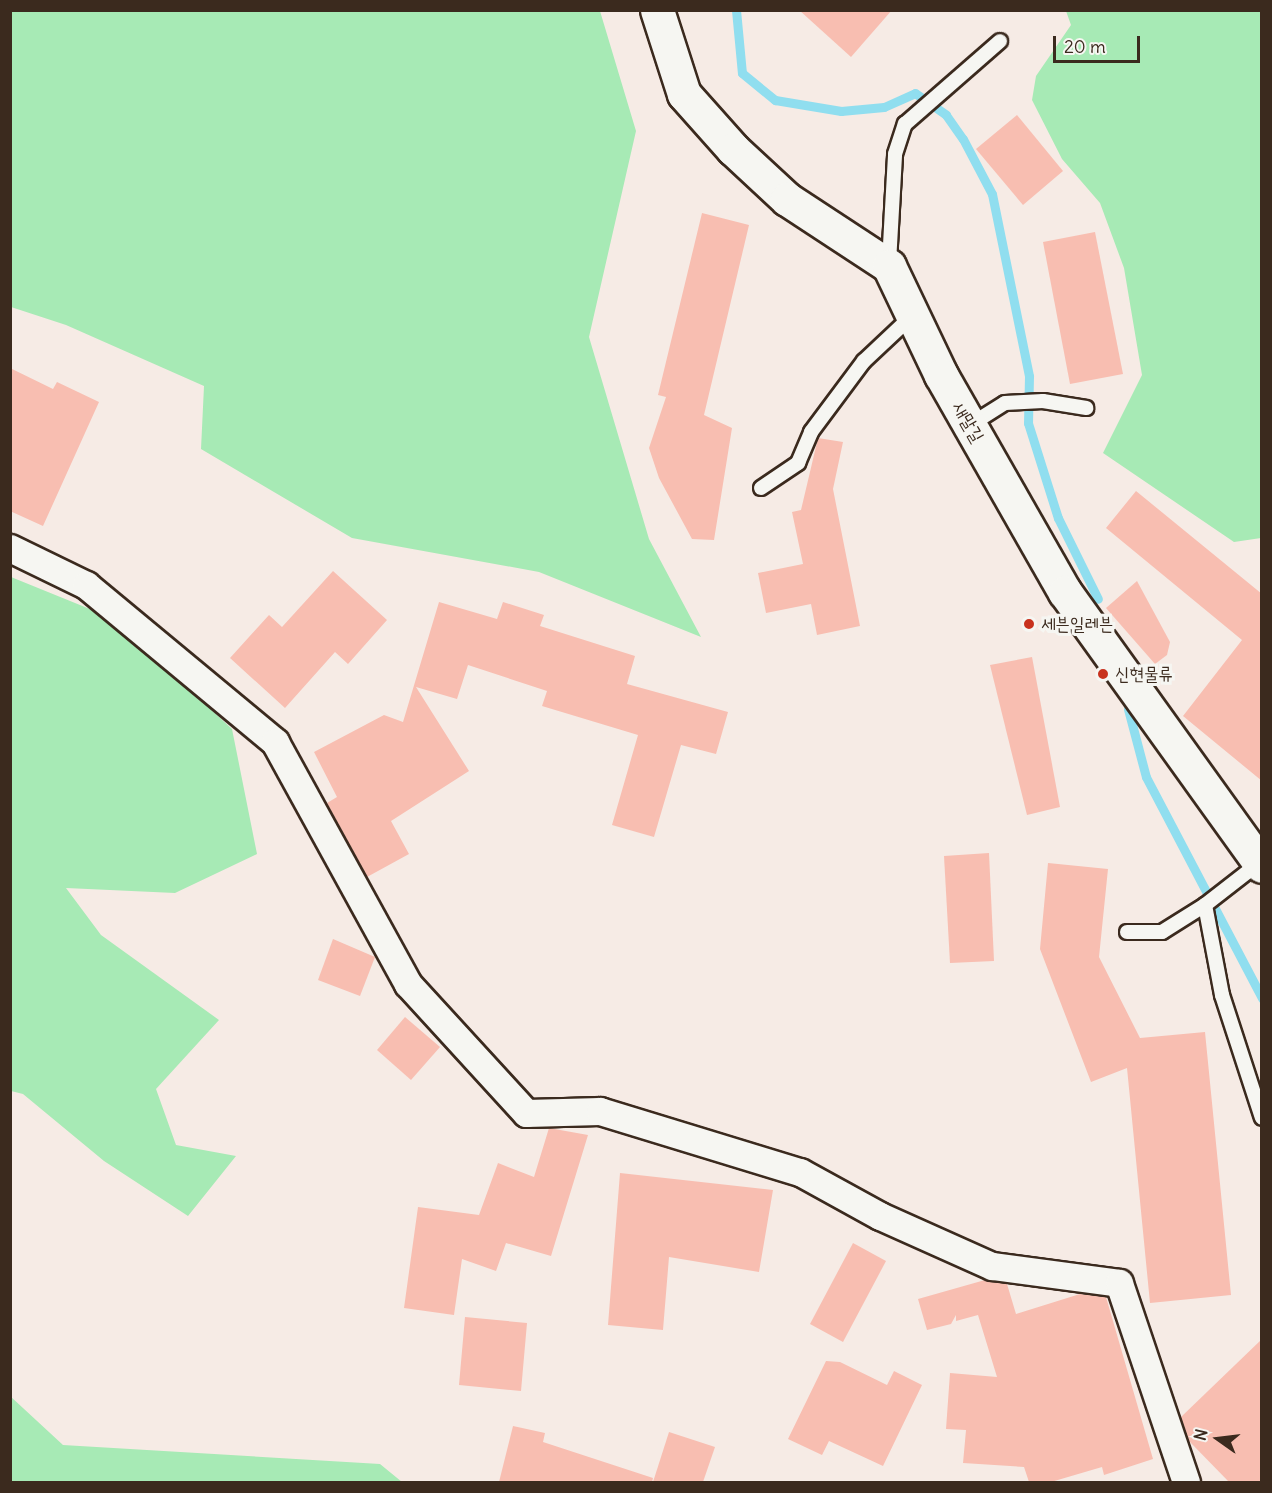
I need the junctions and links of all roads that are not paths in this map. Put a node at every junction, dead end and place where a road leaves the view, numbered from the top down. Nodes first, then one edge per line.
1 (657, 10) edge
2 (1000, 41) dead end
3 (889, 266) junction
4 (913, 315) junction
5 (1086, 408) dead end
6 (970, 425) junction
7 (761, 488) dead end
8 (10, 548) edge
9 (1260, 864) edge
10 (1206, 905) junction
11 (1127, 932) dead end
12 (1262, 1118) edge
13 (1186, 1482) edge

1 - 3 street
2 - 3 lane
3 - 4 street, 새말길
4 - 6 street, 새말길
4 - 7 lane
5 - 6 lane
6 - 9 street, 새말길
8 - 13 street
9 - 10 lane
10 - 11 lane
10 - 12 lane

